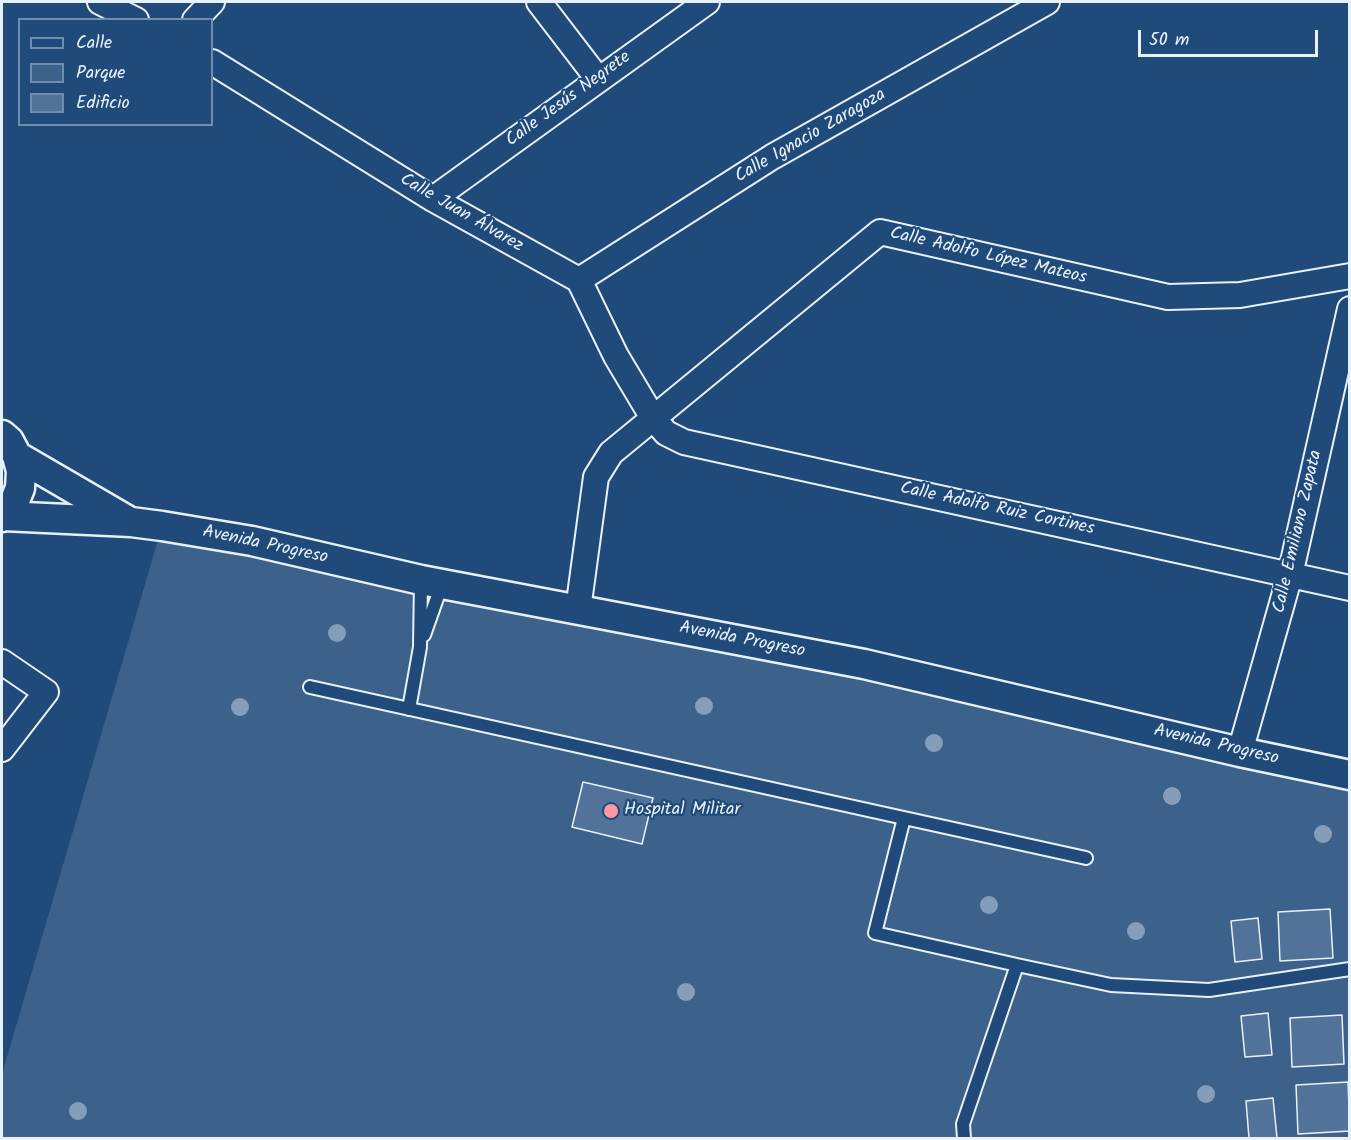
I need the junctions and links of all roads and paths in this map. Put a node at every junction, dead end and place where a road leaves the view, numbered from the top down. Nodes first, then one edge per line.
1 (100, 2) edge
2 (212, 2) edge
3 (539, 2) edge
4 (707, 2) edge
5 (1047, 2) edge
6 (132, 18) edge
7 (197, 18) edge
8 (213, 63) edge
9 (598, 78) junction
10 (432, 199) junction
11 (1350, 276) edge
12 (579, 280) junction
13 (1350, 309) edge
14 (648, 409) junction
15 (9, 445) edge
16 (2, 517) edge
17 (132, 522) junction
18 (1290, 575) junction
19 (432, 582) junction
20 (1350, 588) edge
21 (578, 610) junction
22 (420, 647) junction
23 (2, 662) edge
24 (310, 687) dead end
25 (409, 709) junction
26 (2, 749) edge
27 (1240, 752) junction
28 (1350, 775) edge
29 (904, 818) junction
30 (1086, 858) dead end
31 (1017, 965) junction
32 (1350, 969) edge
33 (964, 1138) edge

1 - 6 street
2 - 7 street
3 - 9 street
4 - 9 street, Calle Jesús Negrete
5 - 12 street, Calle Ignacio Zaragoza
8 - 10 street, Calle Juan Álvarez
9 - 10 street, Calle Jesús Negrete
10 - 12 street, Calle Juan Álvarez
11 - 14 street, Calle Adolfo López Mateos
12 - 14 street
13 - 18 street, Calle Emiliano Zapata
14 - 18 street, Calle Adolfo Ruiz Cortines
14 - 21 street
15 - 16 street
15 - 17 street, Avenida Progreso
16 - 17 street, Avenida Progreso
17 - 19 street, Avenida Progreso
18 - 20 street, Calle Adolfo Ruiz Cortines
18 - 27 street, Calle Emiliano Zapata
19 - 21 street, Avenida Progreso
19 - 22 lane
19 - 22 lane
21 - 27 street, Avenida Progreso
22 - 25 lane
23 - 26 street
24 - 25 lane
25 - 29 lane
27 - 28 street, Avenida Progreso
29 - 30 lane
29 - 31 lane
31 - 32 lane
31 - 33 lane

